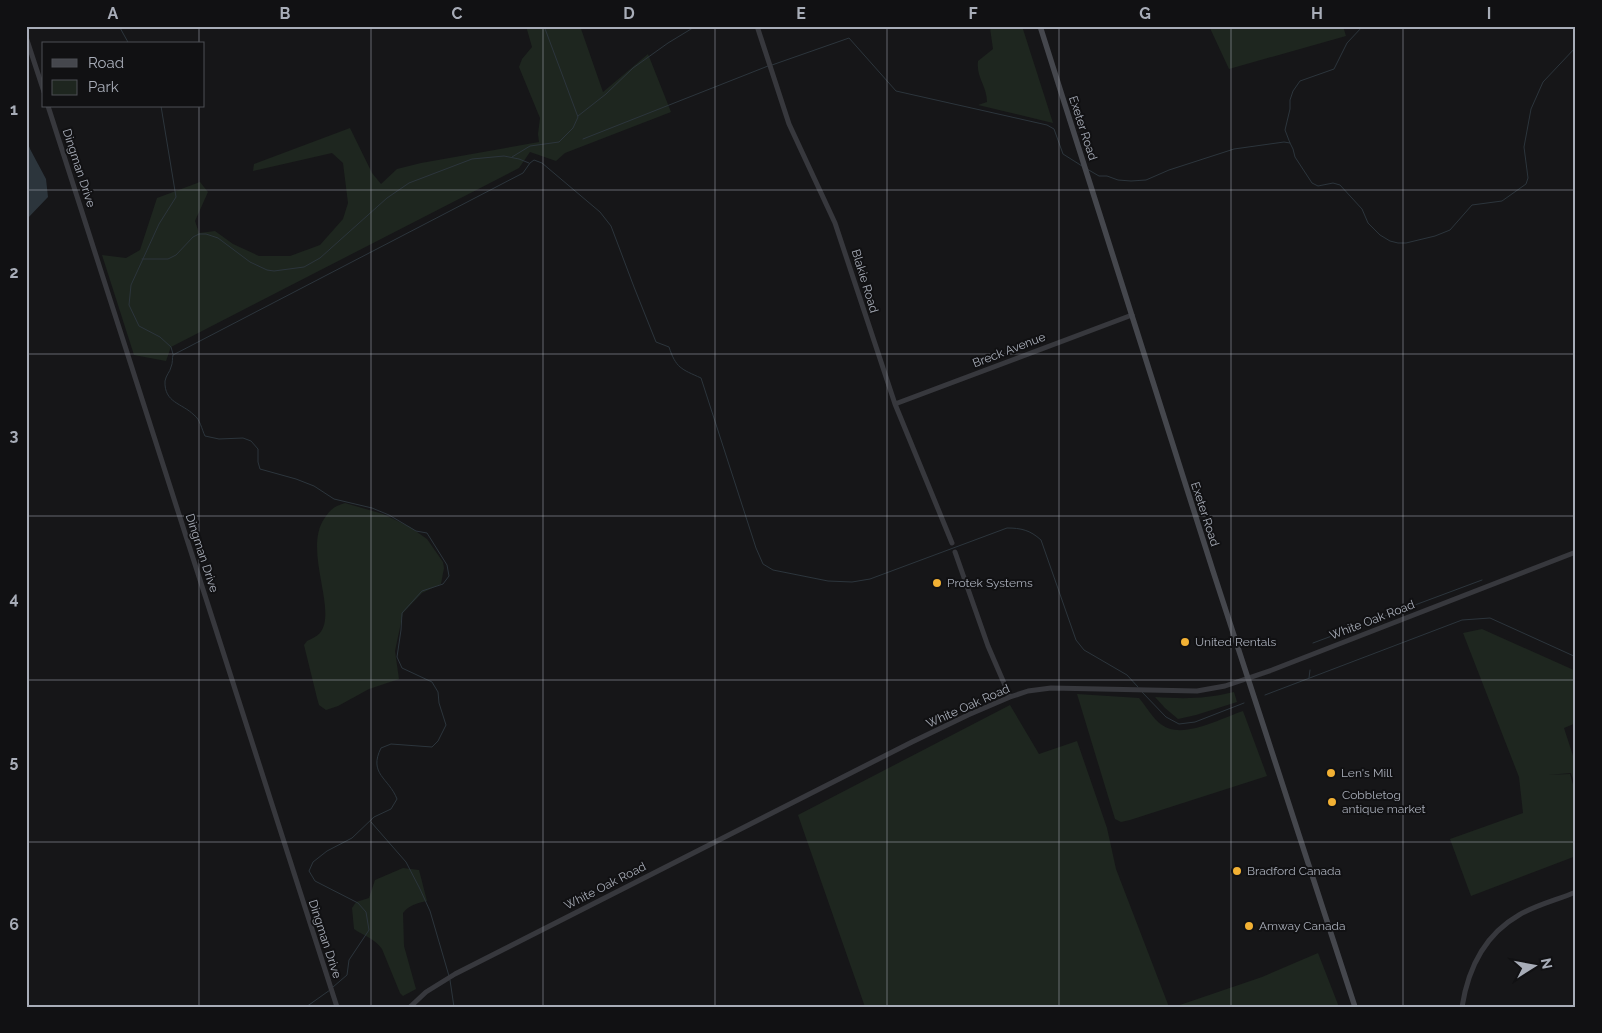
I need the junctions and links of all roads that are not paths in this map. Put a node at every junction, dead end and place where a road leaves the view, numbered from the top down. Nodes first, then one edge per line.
1 (757, 26) edge
2 (1040, 26) edge
3 (26, 37) edge
4 (42, 86) edge
5 (49, 108) edge
6 (1132, 315) junction
7 (894, 404) junction
8 (952, 543) dead end
9 (955, 552) dead end
10 (1576, 552) edge
11 (1248, 678) junction
12 (1010, 697) junction
13 (1576, 892) edge
14 (337, 1007) edge
15 (410, 1007) edge
16 (1355, 1007) edge
17 (1462, 1007) edge

1 - 7 street, Blakie Road
2 - 6 main road, Exeter Road
3 - 4 street
5 - 14 street, Dingman Drive
6 - 7 street, Breck Avenue
6 - 11 main road, Exeter Road
7 - 8 street, Blakie Road
9 - 12 street
10 - 11 street, White Oak Road
11 - 12 street, White Oak Road
11 - 16 main road, Exeter Road
12 - 15 street, White Oak Road
13 - 17 street

